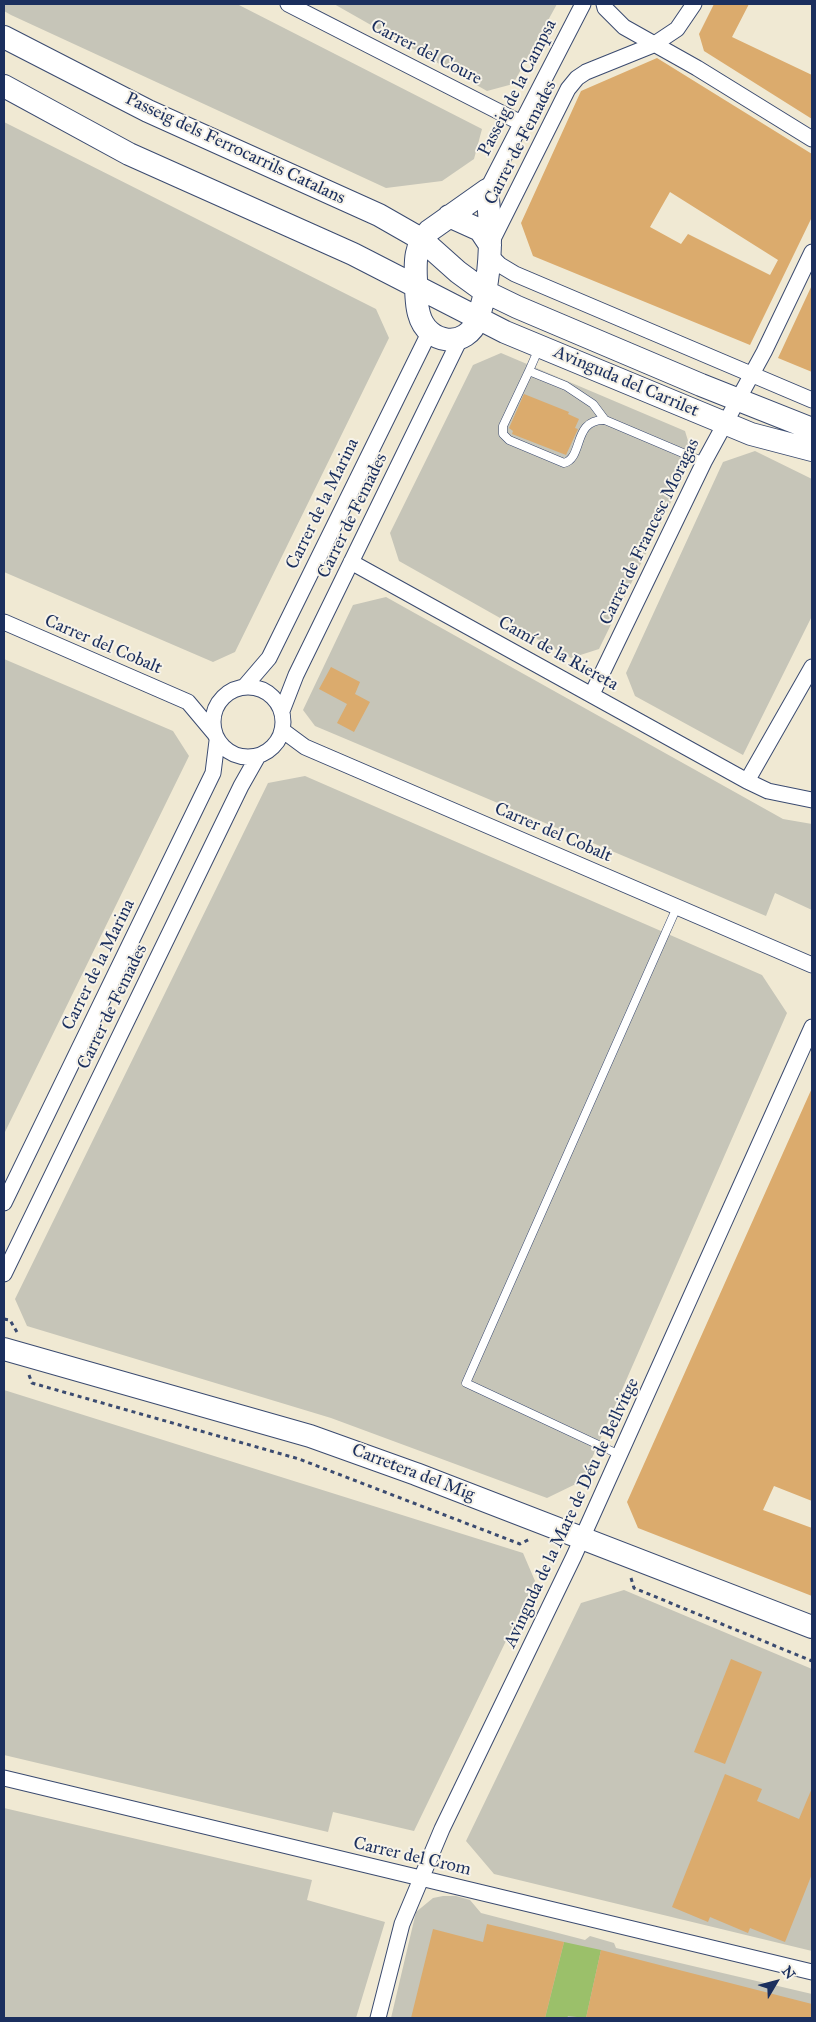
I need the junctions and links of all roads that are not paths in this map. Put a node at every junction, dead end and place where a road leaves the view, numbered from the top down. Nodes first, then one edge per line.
1 (288, 4) edge
2 (583, 4) edge
3 (604, 4) edge
4 (694, 4) edge
5 (4, 37) edge
6 (653, 45) junction
7 (4, 86) edge
8 (521, 122) junction
9 (812, 139) edge
10 (487, 190) junction
11 (449, 216) junction
12 (421, 239) junction
13 (490, 249) junction
14 (812, 252) edge
15 (458, 272) joint
16 (416, 285) junction
17 (484, 291) junction
18 (478, 319) junction
19 (429, 333) junction
20 (460, 339) junction
21 (540, 346) junction
22 (529, 370) junction
23 (751, 374) junction
24 (737, 400) junction
25 (812, 400) edge
26 (605, 420) junction
27 (725, 424) junction
28 (812, 429) edge
29 (812, 450) edge
30 (704, 462) junction
31 (351, 562) junction
32 (4, 622) edge
33 (812, 667) edge
34 (245, 686) junction
35 (592, 694) junction
36 (221, 698) junction
37 (188, 702) junction
38 (282, 711) junction
39 (282, 730) junction
40 (216, 737) junction
41 (258, 756) junction
42 (747, 781) junction
43 (812, 800) edge
44 (677, 907) junction
45 (812, 965) edge
46 (812, 1027) edge
47 (4, 1202) edge
48 (4, 1274) edge
49 (4, 1349) edge
50 (620, 1455) junction
51 (582, 1538) junction
52 (812, 1627) edge
53 (4, 1778) edge
54 (422, 1879) junction
55 (812, 1972) edge
56 (378, 2018) edge

1 - 8 street, Carrer del Coure
2 - 8 street, Passeig de la Campsa
3 - 6 street
4 - 6 street, Carrer de Femades
5 - 12 main road, Passeig dels Ferrocarrils Catalans
6 - 9 street
6 - 13 street, Carrer de Femades
7 - 16 main road
8 - 10 street, Passeig de la Campsa
10 - 11 main road
10 - 13 main road
11 - 12 main road
11 - 13 main road
12 - 15 main road, Passeig dels Ferrocarrils Catalans
12 - 16 main road
13 - 17 main road
13 - 23 street
14 - 23 street, Carrer de Francesc Moragas
15 - 17 main road, Avinguda del Carrilet
16 - 18 main road, Avinguda del Carrilet
16 - 19 main road
17 - 18 main road
17 - 24 main road, Avinguda del Carrilet
18 - 20 main road
18 - 21 main road, Avinguda del Carrilet
19 - 20 main road
19 - 34 street, Carrer de la Marina
20 - 31 street, Carrer de Femades
21 - 22 lane
21 - 27 main road, Avinguda del Carrilet
22 - 26 lane
22 - 26 lane
23 - 24 street, Carrer de Francesc Moragas
23 - 25 street
24 - 27 street, Carrer de Francesc Moragas
24 - 28 main road, Avinguda del Carrilet
26 - 30 lane
27 - 29 main road, Avinguda del Carrilet
27 - 30 street, Carrer de Francesc Moragas
30 - 35 street, Carrer de Francesc Moragas
31 - 35 street, Camí de la Riereta
31 - 38 street, Carrer de Femades
32 - 37 street, Carrer del Cobalt
33 - 42 street
34 - 36 street
34 - 38 street
35 - 42 street, Camí de la Riereta
36 - 37 street
36 - 40 street
37 - 40 street, Carrer del Cobalt
38 - 39 street
39 - 41 street
39 - 44 street, Carrer del Cobalt
40 - 41 street
40 - 47 street, Carrer de la Marina
41 - 48 street, Carrer de Femades
42 - 43 street, Camí de la Riereta
44 - 45 street, Carrer del Cobalt
44 - 50 lane
46 - 50 street, Avinguda de la Mare de Déu de Bellvitge
49 - 51 main road, Carretera del Mig
50 - 51 street, Avinguda de la Mare de Déu de Bellvitge
51 - 52 main road, Carretera del Mig
51 - 54 street, Avinguda de la Mare de Déu de Bellvitge
53 - 54 street, Carrer del Crom
54 - 55 street, Carrer del Crom
54 - 56 street, Avinguda de la Mare de Déu de Bellvitge

